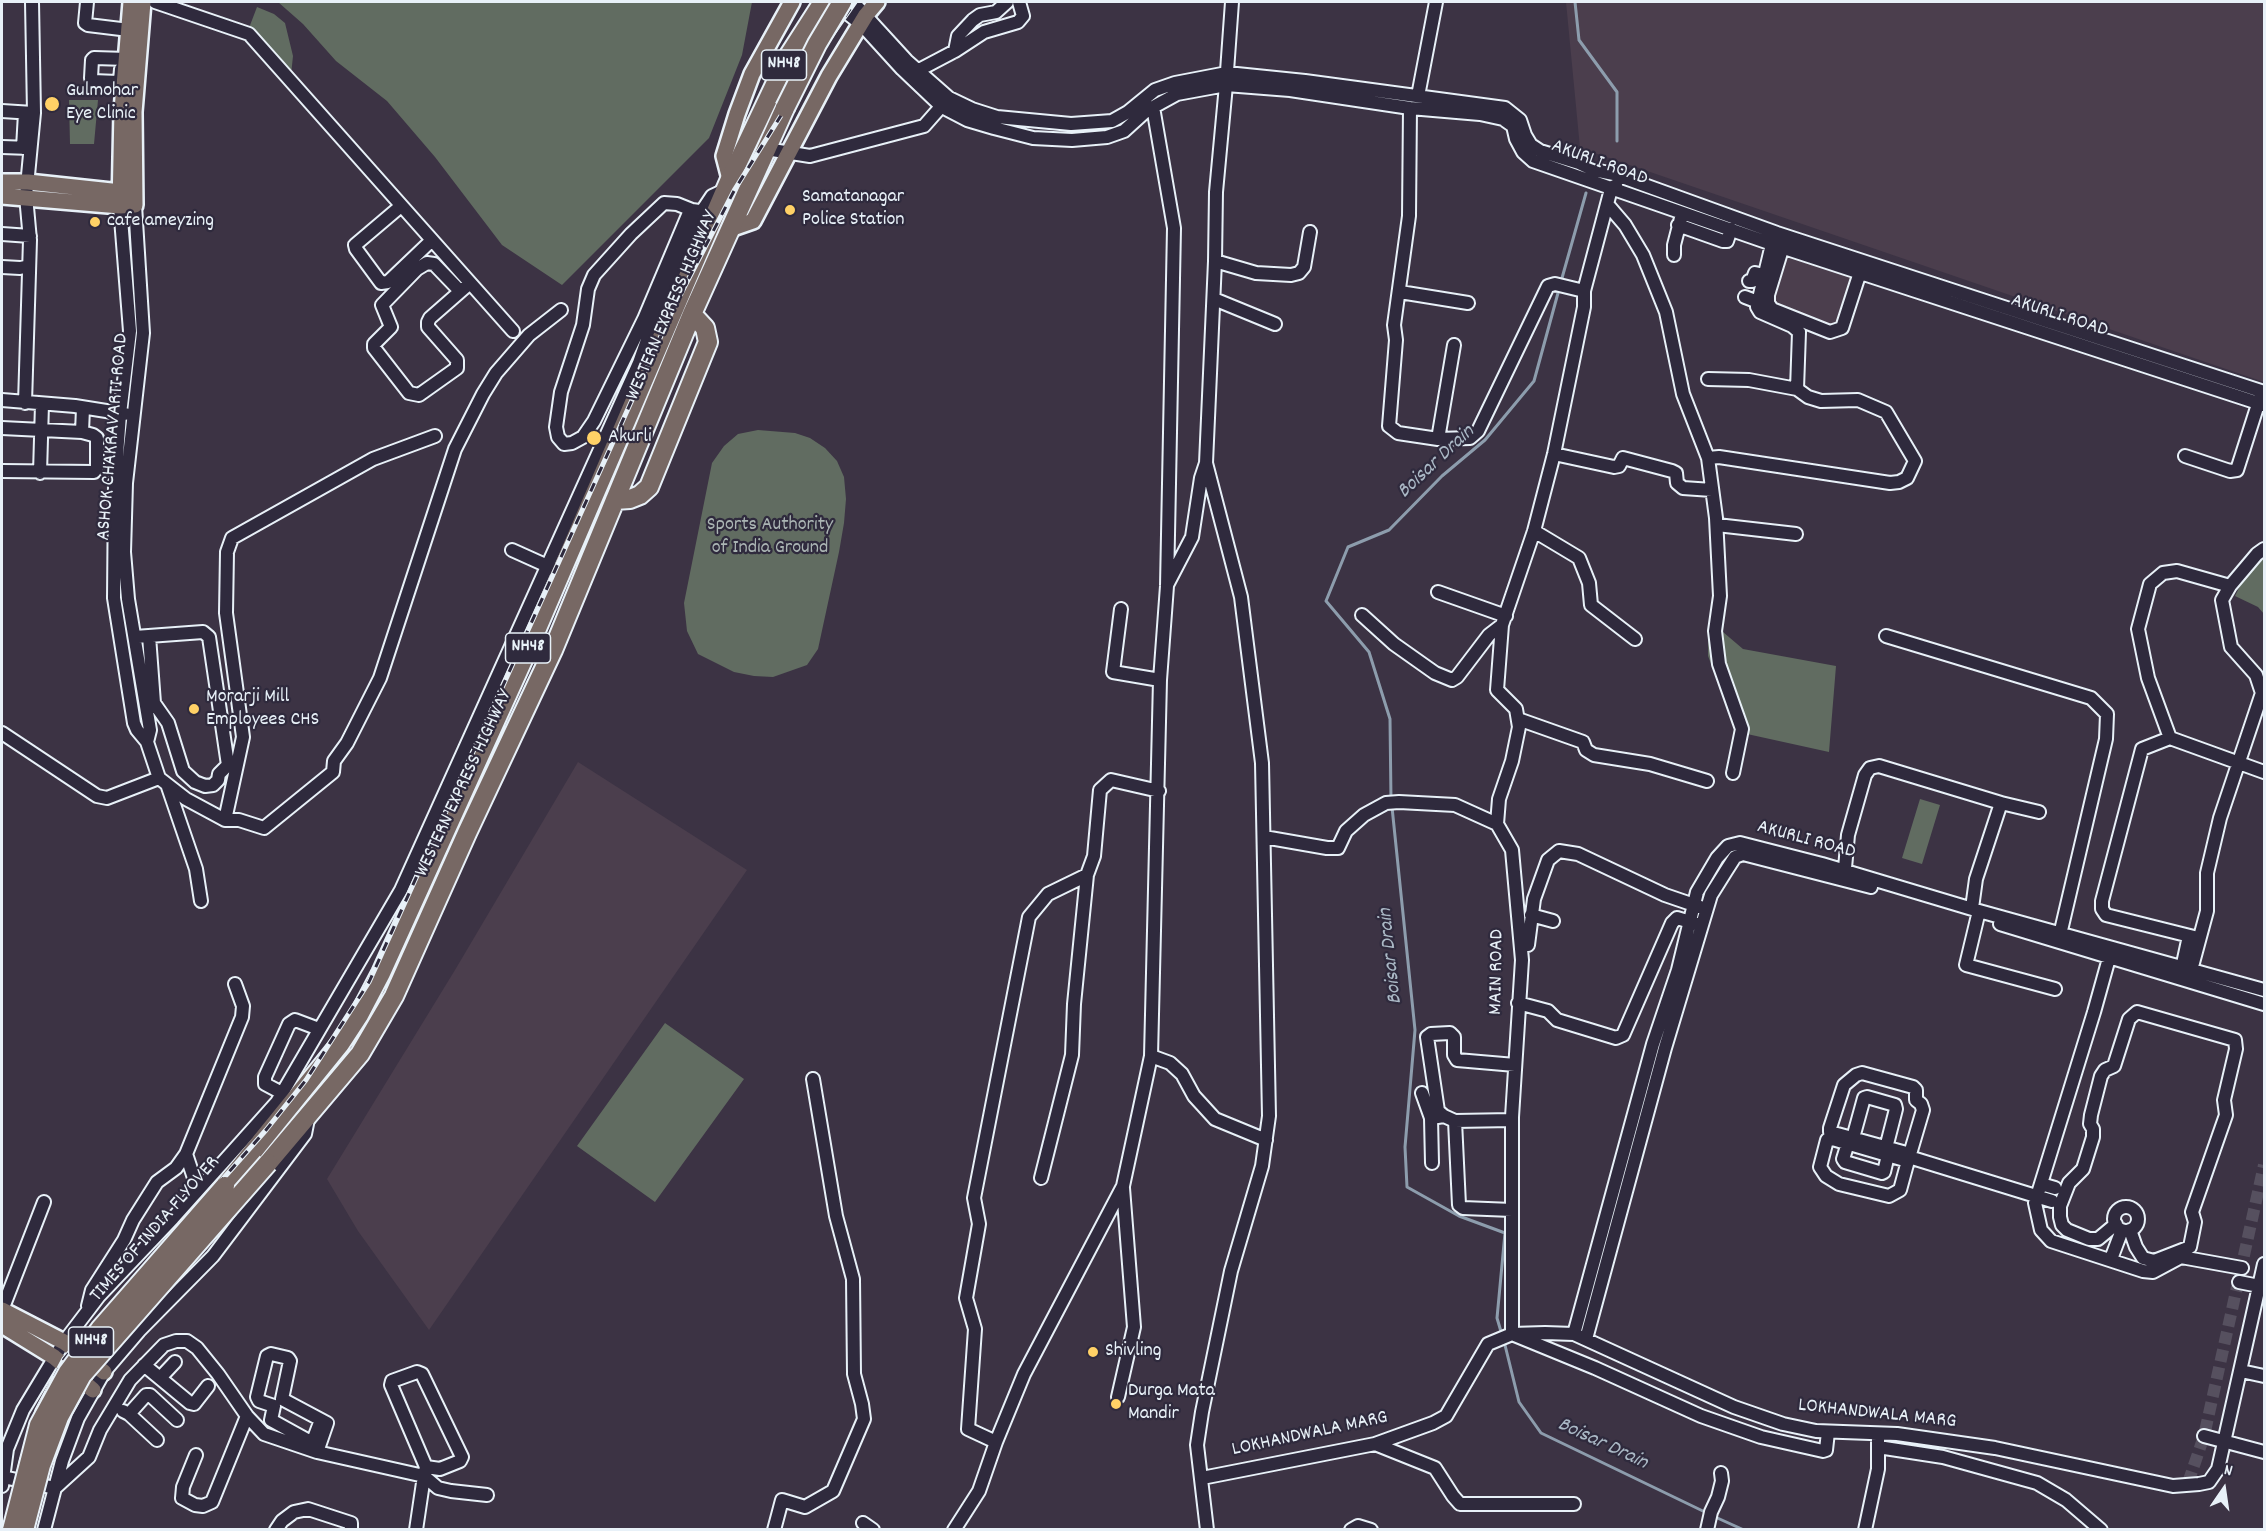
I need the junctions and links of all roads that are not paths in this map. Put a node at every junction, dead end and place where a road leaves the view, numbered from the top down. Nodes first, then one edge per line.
1 (32, 2) edge
2 (87, 2) edge
3 (131, 2) edge
4 (143, 2) edge
5 (154, 2) edge
6 (792, 2) edge
7 (823, 2) edge
8 (832, 2) edge
9 (842, 2) edge
10 (853, 2) edge
11 (878, 2) edge
12 (1007, 2) edge
13 (1019, 2) edge
14 (1232, 2) edge
15 (1436, 2) edge
16 (864, 20) junction
17 (129, 30) junction
18 (956, 51) junction
19 (917, 71) junction
20 (1227, 79) junction
21 (1418, 96) junction
22 (945, 102) junction
23 (1153, 107) junction
24 (1410, 108) junction
25 (2, 111) edge
26 (30, 113) junction
27 (2, 147) edge
28 (27, 148) junction
29 (766, 149) junction
30 (788, 152) junction
31 (1620, 173) junction
32 (2, 182) edge
33 (728, 185) junction
34 (1607, 188) junction
35 (27, 189) junction
36 (2, 196) edge
37 (1680, 198) junction
38 (128, 199) junction
39 (1607, 204) junction
40 (396, 210) junction
41 (703, 212) junction
42 (1678, 216) junction
43 (730, 229) junction
44 (1310, 232) dead end
45 (2, 234) edge
46 (27, 238) junction
47 (1777, 241) junction
48 (427, 245) junction
49 (1674, 255) dead end
50 (1215, 261) junction
51 (25, 264) junction
52 (2, 267) edge
53 (1862, 267) junction
54 (1764, 275) junction
55 (1749, 281) dead end
56 (465, 287) junction
57 (1584, 291) junction
58 (1400, 292) junction
59 (1745, 297) dead end
60 (1214, 299) junction
61 (1758, 302) junction
62 (1468, 303) dead end
63 (561, 310) dead end
64 (692, 314) junction
65 (649, 321) junction
66 (1275, 324) dead end
67 (513, 331) dead end
68 (1454, 345) dead end
69 (1708, 380) dead end
70 (1797, 389) junction
71 (659, 393) junction
72 (2262, 398) edge
73 (2, 400) edge
74 (25, 403) junction
75 (42, 404) junction
76 (683, 404) junction
77 (82, 408) junction
78 (120, 414) junction
79 (135, 416) junction
80 (2, 428) edge
81 (41, 430) junction
82 (82, 432) junction
83 (435, 436) dead end
84 (1438, 439) junction
85 (1554, 454) junction
86 (2185, 456) dead end
87 (1708, 458) junction
88 (1206, 463) junction
89 (2, 471) edge
90 (40, 473) junction
91 (1712, 490) junction
92 (615, 500) junction
93 (1717, 525) junction
94 (1534, 531) junction
95 (1796, 534) dead end
96 (2265, 549) edge
97 (512, 550) dead end
98 (554, 569) junction
99 (1167, 586) junction
100 (2230, 586) junction
101 (1438, 592) dead end
102 (114, 598) junction
103 (128, 599) junction
104 (1121, 609) dead end
105 (1362, 615) dead end
106 (1504, 621) junction
107 (149, 636) junction
108 (1886, 636) dead end
109 (135, 637) junction
110 (1635, 639) dead end
111 (514, 660) junction
112 (141, 670) junction
113 (126, 671) junction
114 (1160, 680) junction
115 (1518, 719) junction
116 (166, 720) junction
117 (148, 721) junction
118 (134, 723) junction
119 (2, 733) edge
120 (2170, 738) junction
121 (147, 742) junction
122 (2238, 763) junction
123 (2265, 772) edge
124 (1733, 773) dead end
125 (1707, 781) dead end
126 (163, 782) junction
127 (1159, 791) junction
128 (2001, 803) junction
129 (2039, 813) dead end
130 (225, 820) junction
131 (1497, 824) junction
132 (1264, 837) junction
133 (1728, 846) junction
134 (1768, 855) junction
135 (1735, 857) junction
136 (1087, 875) junction
137 (1845, 876) junction
138 (201, 901) dead end
139 (1694, 905) junction
140 (1707, 910) junction
141 (1976, 912) junction
142 (1531, 915) junction
143 (1554, 921) dead end
144 (1690, 921) junction
145 (1702, 926) junction
146 (2059, 937) junction
147 (2194, 937) junction
148 (1528, 945) dead end
149 (2111, 952) junction
150 (2187, 967) junction
151 (2184, 980) junction
152 (235, 984) dead end
153 (2055, 989) dead end
154 (2265, 990) edge
155 (1518, 1004) junction
156 (1673, 1004) junction
157 (2265, 1004) edge
158 (320, 1029) junction
159 (1659, 1046) junction
160 (1151, 1056) junction
161 (1515, 1065) junction
162 (813, 1080) dead end
163 (1422, 1093) dead end
164 (284, 1098) junction
165 (310, 1112) junction
166 (1431, 1118) junction
167 (1449, 1119) junction
168 (1512, 1120) junction
169 (1266, 1140) junction
170 (1850, 1141) junction
171 (1887, 1151) junction
172 (186, 1154) junction
173 (1909, 1157) junction
174 (1432, 1163) dead end
175 (1041, 1178) dead end
176 (2041, 1184) junction
177 (1123, 1186) junction
178 (2055, 1188) dead end
179 (198, 1190) junction
180 (2037, 1197) junction
181 (2052, 1201) dead end
182 (44, 1202) dead end
183 (1512, 1210) junction
184 (2123, 1228) junction
185 (2197, 1254) dead end
186 (2111, 1259) junction
187 (2210, 1262) junction
188 (2265, 1264) edge
189 (2242, 1269) dead end
190 (2239, 1282) dead end
191 (2262, 1286) edge
192 (2, 1310) edge
193 (86, 1313) junction
194 (2, 1325) edge
195 (1511, 1334) junction
196 (1574, 1334) junction
197 (1586, 1339) junction
198 (64, 1342) junction
199 (54, 1358) junction
200 (175, 1362) dead end
201 (144, 1365) junction
202 (2241, 1371) junction
203 (104, 1372) junction
204 (2265, 1376) edge
205 (160, 1378) junction
206 (208, 1386) dead end
207 (93, 1390) junction
208 (1118, 1397) dead end
209 (114, 1408) junction
210 (129, 1414) junction
211 (247, 1416) junction
212 (177, 1420) dead end
213 (321, 1420) junction
214 (1828, 1432) junction
215 (2205, 1436) dead end
216 (157, 1440) dead end
217 (1878, 1441) junction
218 (996, 1442) junction
219 (2224, 1442) junction
220 (1375, 1444) junction
221 (317, 1452) junction
222 (2265, 1452) edge
223 (196, 1455) dead end
224 (425, 1472) junction
225 (1720, 1473) dead end
226 (1202, 1478) junction
227 (2, 1481) edge
228 (55, 1488) junction
229 (487, 1495) dead end
230 (1574, 1504) dead end
231 (2099, 1529) edge
232 (12, 1530) edge
233 (24, 1530) edge
234 (44, 1530) edge
235 (50, 1530) edge
236 (276, 1530) edge
237 (351, 1530) edge
238 (416, 1530) edge
239 (774, 1530) edge
240 (954, 1530) edge
241 (1207, 1530) edge
242 (1350, 1530) edge
243 (1371, 1530) edge
244 (1707, 1530) edge
245 (1865, 1530) edge

1 - 26 street
2 - 17 street
3 - 17 main road
4 - 38 main road
5 - 40 street
6 - 33 main road
7 - 33 highway, WESTERN EXPRESS HIGHWAY / NH48
8 - 16 street, AKURLI ROAD
9 - 29 highway, WESTERN EXPRESS HIGHWAY / NH48, bridge
10 - 16 street, AKURLI ROAD
11 - 16 main road
12 - 18 street
13 - 18 street
14 - 20 street
15 - 21 street
16 - 19 street, AKURLI ROAD
16 - 22 street, AKURLI ROAD
16 - 30 main road
17 - 38 main road
18 - 19 street
19 - 22 street, AKURLI ROAD
20 - 21 street, AKURLI ROAD
20 - 22 street, AKURLI ROAD
20 - 23 street, AKURLI ROAD
20 - 24 street, AKURLI ROAD
20 - 50 street
21 - 31 street, AKURLI ROAD
22 - 23 street, AKURLI ROAD
22 - 30 street
23 - 99 street
24 - 34 street, AKURLI ROAD
24 - 58 street
25 - 26 street
26 - 28 street
27 - 28 street
28 - 35 street
29 - 30 street
29 - 43 highway, WESTERN EXPRESS HIGHWAY / NH48
30 - 43 main road
31 - 34 street
31 - 37 street, AKURLI ROAD
32 - 35 main road
33 - 41 highway, WESTERN EXPRESS HIGHWAY / NH48
34 - 39 street
34 - 42 street, AKURLI ROAD
35 - 36 main road
35 - 38 main road
35 - 46 street
37 - 42 street
37 - 47 street, AKURLI ROAD
38 - 78 street, ASHOK CHAKRAVARTI ROAD
38 - 79 street, ASHOK CHAKRAVARTI ROAD
39 - 57 street
39 - 87 street
40 - 48 street
40 - 48 street
41 - 65 street
41 - 65 street
41 - 98 highway, WESTERN EXPRESS HIGHWAY / NH48
42 - 47 street, AKURLI ROAD
42 - 49 street
43 - 64 highway, WESTERN EXPRESS HIGHWAY / NH48
44 - 50 street
45 - 46 street
46 - 51 street
47 - 53 street, AKURLI ROAD
47 - 53 street
47 - 54 street
48 - 56 street
50 - 60 street
51 - 52 street
51 - 74 street
53 - 72 street, AKURLI ROAD
54 - 55 street
54 - 61 street
56 - 56 street
56 - 67 street
57 - 84 street
57 - 85 street
58 - 62 street
58 - 84 street
59 - 61 street
60 - 66 street
60 - 88 street
61 - 70 street
63 - 130 street
64 - 71 highway, WESTERN EXPRESS HIGHWAY / NH48
64 - 76 highway
65 - 98 street
68 - 84 street
69 - 70 street
70 - 87 street
71 - 76 highway
71 - 92 highway, WESTERN EXPRESS HIGHWAY / NH48
72 - 86 street
73 - 74 street
74 - 75 street
75 - 77 street
75 - 81 street
76 - 92 highway
77 - 78 street
77 - 82 street
78 - 79 street
78 - 102 street, ASHOK CHAKRAVARTI ROAD
79 - 103 street, ASHOK CHAKRAVARTI ROAD
80 - 81 street
81 - 82 street
81 - 90 street
82 - 90 street
83 - 130 street
85 - 91 street
85 - 94 street
87 - 91 street
88 - 99 street
88 - 132 street
89 - 90 street
91 - 93 street
92 - 165 highway, WESTERN EXPRESS HIGHWAY / NH48
93 - 95 street
93 - 124 street
94 - 106 street
94 - 110 street
96 - 100 street
97 - 98 street
98 - 111 highway, WESTERN EXPRESS HIGHWAY / NH48
99 - 114 street
100 - 120 street
100 - 122 street
101 - 106 street
102 - 103 street
102 - 113 street, ASHOK CHAKRAVARTI ROAD
103 - 109 street, ASHOK CHAKRAVARTI ROAD
104 - 114 street
105 - 106 street
106 - 115 street
107 - 109 street
107 - 116 street
107 - 116 street
108 - 146 street
109 - 112 street, ASHOK CHAKRAVARTI ROAD
111 - 158 street
111 - 164 highway, WESTERN EXPRESS HIGHWAY / NH48
112 - 113 street
112 - 117 street, ASHOK CHAKRAVARTI ROAD
113 - 118 street, ASHOK CHAKRAVARTI ROAD
114 - 127 street
115 - 125 street
115 - 131 street
116 - 117 street
117 - 118 street
117 - 121 street, ASHOK CHAKRAVARTI ROAD
118 - 121 street, ASHOK CHAKRAVARTI ROAD
119 - 126 street
120 - 122 street
120 - 147 street
121 - 126 street, ASHOK CHAKRAVARTI ROAD
122 - 123 street
122 - 147 street
126 - 130 street
126 - 138 street, ASHOK CHAKRAVARTI ROAD
127 - 136 street
127 - 160 street
128 - 129 street
128 - 137 street
128 - 141 street
131 - 132 street
131 - 155 street, MAIN ROAD
132 - 169 street
133 - 134 street, AKURLI ROAD
133 - 135 street
133 - 139 street, AKURLI ROAD
134 - 135 street, AKURLI ROAD
134 - 137 street, AKURLI ROAD
135 - 140 street, AKURLI ROAD
136 - 175 street
136 - 218 street
137 - 141 street, AKURLI ROAD
139 - 140 street
139 - 142 street
139 - 144 street, AKURLI ROAD
140 - 145 street, AKURLI ROAD
141 - 146 street, AKURLI ROAD
141 - 153 street
142 - 143 street
142 - 148 street
144 - 145 street
144 - 155 street
144 - 156 street, AKURLI ROAD
145 - 156 street, AKURLI ROAD
146 - 149 street, AKURLI ROAD
147 - 150 street
149 - 150 street, AKURLI ROAD
149 - 151 street, AKURLI ROAD
149 - 176 street
150 - 151 street
150 - 154 street, AKURLI ROAD
151 - 157 street, AKURLI ROAD
152 - 172 street
155 - 161 street, MAIN ROAD
156 - 159 street, AKURLI ROAD
158 - 164 street
158 - 164 street
159 - 196 street, AKURLI ROAD
159 - 197 street, AKURLI ROAD
160 - 169 street
160 - 177 street
161 - 167 street
161 - 168 street, MAIN ROAD
162 - 239 street
163 - 166 street
164 - 179 street
164 - 232 highway, TIMES OF INDIA FLYOVER / NH48, bridge
165 - 203 street
165 - 233 highway, TIMES OF INDIA FLYOVER / NH48, bridge
166 - 167 street
166 - 174 street
167 - 168 street
167 - 183 street
168 - 183 street, MAIN ROAD
169 - 226 street
170 - 171 street
170 - 171 street
170 - 171 street
170 - 173 street
170 - 173 street
171 - 173 street
172 - 179 street
172 - 193 street
173 - 180 street
176 - 178 street
176 - 180 street
177 - 208 street
177 - 218 street
179 - 193 street
180 - 181 street
180 - 186 street
182 - 192 street
183 - 195 street, MAIN ROAD
184 - 184 street
184 - 186 street
185 - 187 street
186 - 187 street
187 - 189 street
188 - 191 street, LOKHANDWALA MARG
190 - 191 street
191 - 202 street, LOKHANDWALA MARG
192 - 198 main road
193 - 198 street
194 - 199 main road
195 - 196 street, LOKHANDWALA MARG
195 - 214 street
195 - 220 street, LOKHANDWALA MARG
196 - 197 street, LOKHANDWALA MARG
197 - 214 street, LOKHANDWALA MARG
198 - 199 street
198 - 203 main road
199 - 207 main road
199 - 227 street
200 - 205 street
201 - 205 street
201 - 209 street
201 - 211 street
202 - 204 street
202 - 219 street, LOKHANDWALA MARG
203 - 207 street
205 - 206 street
207 - 228 street
209 - 210 street
209 - 228 street
210 - 212 street
210 - 216 street
211 - 221 street
211 - 223 street
213 - 213 street
213 - 221 street
214 - 217 street, LOKHANDWALA MARG
215 - 219 street
217 - 219 street, LOKHANDWALA MARG
217 - 231 street
217 - 245 street
218 - 240 street
219 - 222 street
220 - 226 street, LOKHANDWALA MARG
220 - 230 street
221 - 224 street
224 - 224 street
224 - 229 street
224 - 238 street
225 - 244 street
226 - 241 street
227 - 228 street
228 - 234 street
228 - 235 street
236 - 237 street
242 - 243 street

